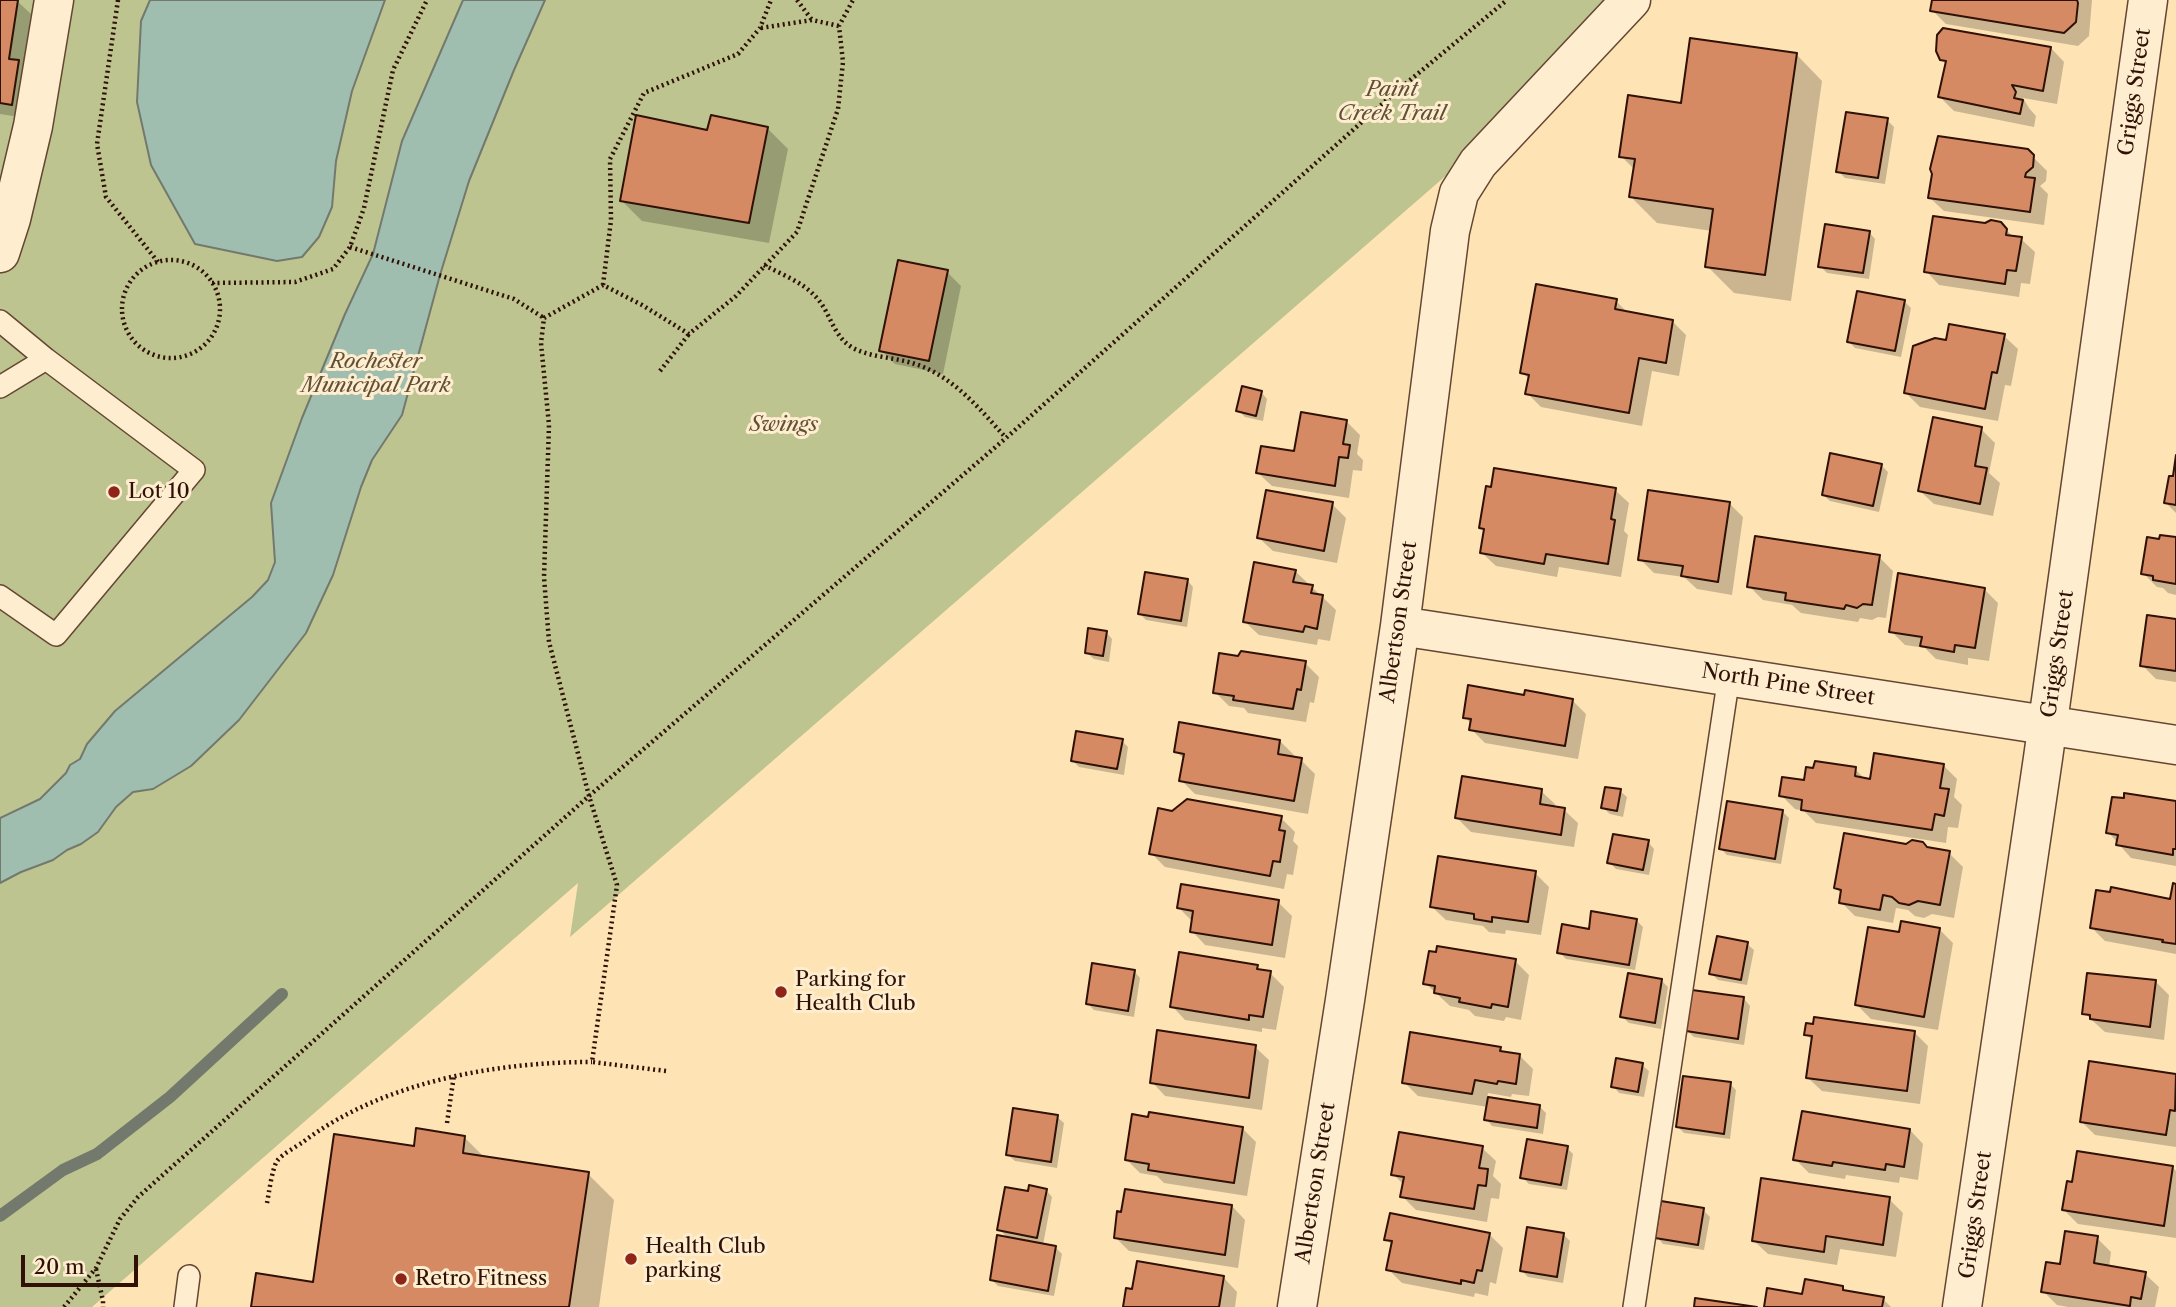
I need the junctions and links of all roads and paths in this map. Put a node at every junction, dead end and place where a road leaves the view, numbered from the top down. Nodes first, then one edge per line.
1 (54, 0) edge
2 (118, 0) edge
3 (427, 0) edge
4 (771, 0) edge
5 (797, 0) edge
6 (853, 0) edge
7 (1507, 0) edge
8 (1631, 0) edge
9 (2148, 0) edge
10 (813, 20) junction
11 (839, 26) junction
12 (760, 28) junction
13 (10, 183) edge
14 (349, 247) junction
15 (0, 253) edge
16 (158, 262) junction
17 (764, 265) junction
18 (212, 283) junction
19 (603, 285) junction
20 (544, 318) junction
21 (0, 321) edge
22 (690, 334) junction
23 (46, 359) junction
24 (660, 371) dead end
25 (0, 387) edge
26 (1006, 438) junction
27 (0, 596) edge
28 (1400, 626) junction
29 (1729, 676) junction
30 (2048, 724) junction
31 (2176, 745) edge
32 (589, 796) junction
33 (592, 1062) junction
34 (666, 1071) dead end
35 (454, 1075) junction
36 (447, 1124) dead end
37 (267, 1203) dead end
38 (96, 1268) junction
39 (188, 1276) dead end
40 (64, 1307) edge
41 (103, 1307) edge
42 (185, 1307) edge
43 (1297, 1307) edge
44 (1634, 1307) edge
45 (1962, 1307) edge

1 - 13 street
2 - 16 path
3 - 14 path
4 - 12 path
5 - 10 path
6 - 11 path
7 - 26 path
8 - 28 street, Albertson Street
9 - 30 street, Griggs Street
10 - 11 path
10 - 12 path
11 - 17 path
12 - 19 path
13 - 15 street
14 - 18 path
14 - 20 path
16 - 18 path
16 - 18 path
17 - 22 path
17 - 26 path
19 - 20 path
19 - 22 path
20 - 32 path
21 - 23 lane
22 - 24 path
23 - 25 lane
23 - 27 lane
26 - 32 path
28 - 29 street, North Pine Street
28 - 43 street, Albertson Street
29 - 30 street, North Pine Street
29 - 44 lane
30 - 31 street, North Pine Street
30 - 45 street, Griggs Street
32 - 33 path
32 - 38 path
33 - 34 path
33 - 35 path
35 - 36 path
35 - 37 path
38 - 40 path
38 - 41 path
39 - 42 lane

